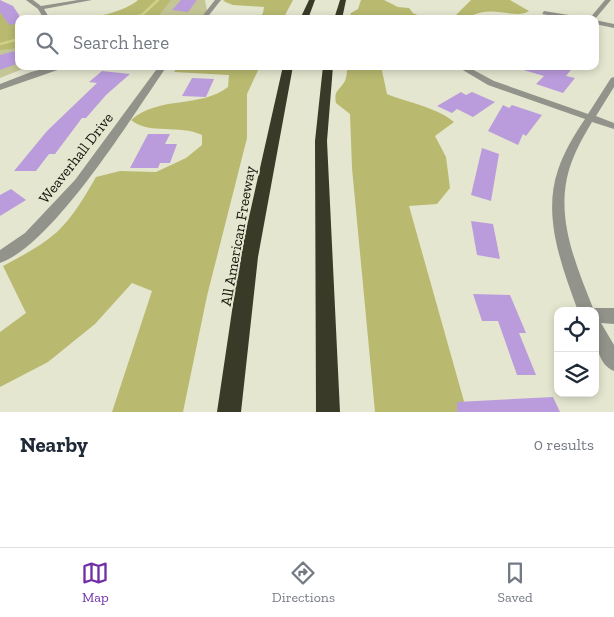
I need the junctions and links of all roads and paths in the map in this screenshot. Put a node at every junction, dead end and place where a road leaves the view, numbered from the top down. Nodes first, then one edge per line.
1 (29, 0) edge
2 (89, 0) edge
3 (218, 0) edge
4 (312, 0) edge
5 (343, 0) edge
6 (608, 0) edge
7 (40, 8) junction
8 (544, 13) dead end
9 (44, 15) edge
10 (206, 15) edge
11 (306, 15) edge
12 (339, 15) edge
13 (556, 15) edge
14 (595, 15) edge
15 (599, 23) edge
16 (614, 26) edge
17 (50, 70) edge
18 (160, 70) edge
19 (287, 70) edge
20 (328, 70) edge
21 (467, 70) edge
22 (614, 80) edge
23 (0, 87) edge
24 (592, 118) junction
25 (614, 126) edge
26 (0, 257) edge
27 (584, 307) edge
28 (599, 315) edge
29 (614, 316) edge
30 (599, 335) edge
31 (614, 362) edge
32 (229, 412) edge
33 (328, 412) edge

1 - 7 street
2 - 7 street
3 - 10 street
4 - 11 highway
5 - 12 highway
6 - 14 street
7 - 9 street
8 - 13 street
15 - 16 street
17 - 23 street
18 - 26 street, Weaverhall Drive
19 - 32 highway, All American Freeway
20 - 33 highway
21 - 24 street
22 - 24 street
24 - 25 street
24 - 27 street
28 - 29 street
30 - 31 street

